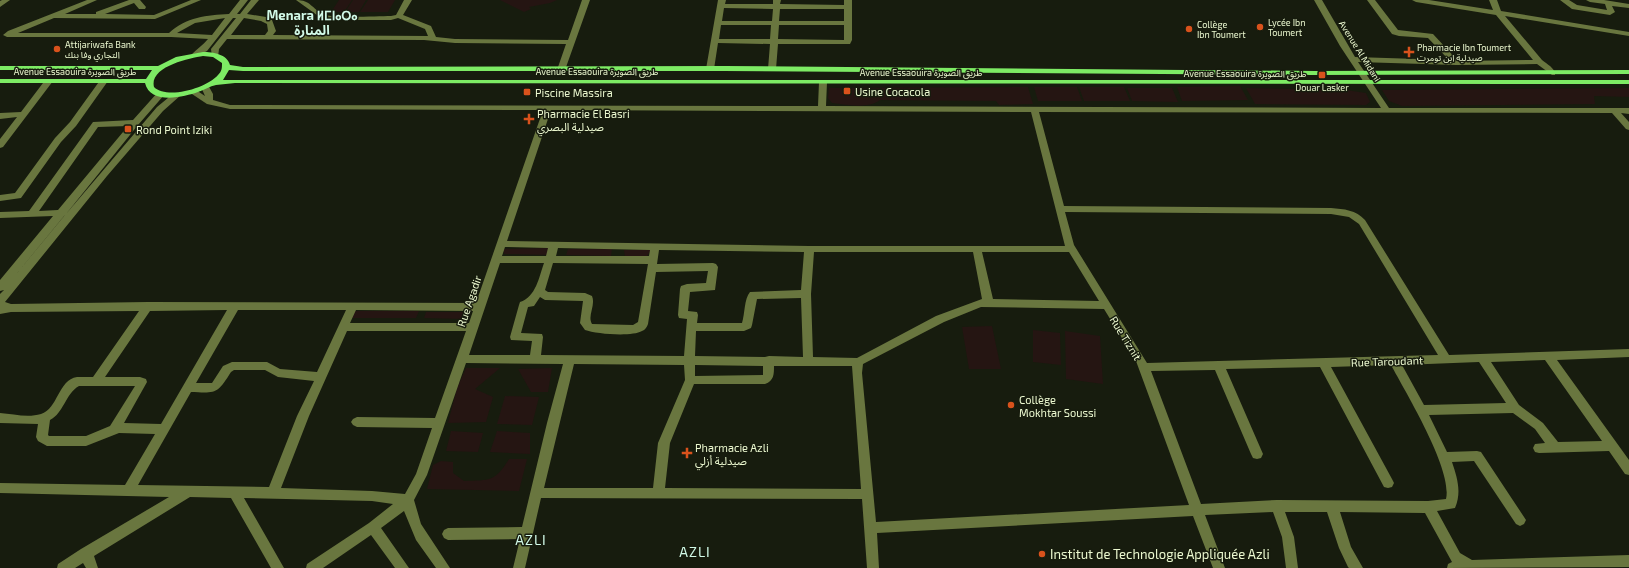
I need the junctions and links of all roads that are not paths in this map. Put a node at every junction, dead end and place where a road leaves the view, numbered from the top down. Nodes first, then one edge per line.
1 (6, 0) edge
2 (93, 0) edge
3 (135, 0) edge
4 (197, 0) edge
5 (244, 0) edge
6 (254, 0) edge
7 (300, 0) edge
8 (408, 0) edge
9 (586, 0) edge
10 (1318, 0) edge
11 (1371, 0) edge
12 (1416, 0) edge
13 (1467, 0) edge
14 (1493, 0) edge
15 (1564, 0) edge
16 (1590, 0) edge
17 (1428, 1) edge
18 (722, 3) edge
19 (777, 3) edge
20 (1608, 3) junction
21 (848, 4) edge
22 (0, 5) edge
23 (1629, 6) edge
24 (142, 7) dead end
25 (1469, 8) junction
26 (1498, 13) junction
27 (52, 16) junction
28 (94, 16) junction
29 (399, 16) junction
30 (230, 17) junction
31 (241, 17) junction
32 (775, 22) junction
33 (718, 23) junction
34 (848, 23) junction
35 (1629, 34) edge
36 (171, 35) junction
37 (3, 36) edge
38 (213, 37) junction
39 (224, 37) junction
40 (267, 37) junction
41 (433, 38) junction
42 (715, 40) junction
43 (571, 42) junction
44 (774, 42) junction
45 (196, 55) junction
46 (215, 55) junction
47 (1353, 59) junction
48 (1539, 62) junction
49 (1456, 63) junction
50 (226, 67) junction
51 (0, 68) edge
52 (160, 68) junction
53 (710, 69) junction
54 (772, 69) junction
55 (561, 70) junction
56 (1361, 72) junction
57 (1629, 72) edge
58 (1552, 73) junction
59 (0, 81) edge
60 (49, 81) junction
61 (104, 81) junction
62 (149, 81) junction
63 (823, 82) junction
64 (1629, 82) edge
65 (214, 83) junction
66 (1368, 83) junction
67 (205, 87) junction
68 (193, 92) junction
69 (161, 94) junction
70 (177, 95) junction
71 (209, 100) junction
72 (548, 108) junction
73 (822, 108) junction
74 (1034, 110) junction
75 (1387, 111) junction
76 (1614, 111) junction
77 (1629, 111) edge
78 (24, 114) junction
79 (0, 116) edge
80 (135, 123) junction
81 (85, 124) junction
82 (1629, 127) edge
83 (0, 146) edge
84 (0, 198) edge
85 (1060, 209) junction
86 (62, 213) junction
87 (32, 214) junction
88 (0, 215) edge
89 (501, 244) junction
90 (554, 245) junction
91 (655, 247) junction
92 (809, 249) junction
93 (977, 250) junction
94 (1071, 250) junction
95 (496, 259) junction
96 (550, 259) junction
97 (652, 264) junction
98 (0, 287) edge
99 (541, 287) junction
100 (806, 294) junction
101 (0, 301) edge
102 (988, 302) junction
103 (0, 304) edge
104 (1106, 305) junction
105 (148, 306) junction
106 (235, 306) junction
107 (353, 306) junction
108 (480, 307) junction
109 (11, 308) junction
110 (0, 310) edge
111 (473, 327) junction
112 (691, 327) junction
113 (343, 328) junction
114 (1629, 353) edge
115 (1548, 356) junction
116 (462, 358) junction
117 (1482, 358) junction
118 (535, 359) junction
119 (1446, 359) junction
120 (570, 360) junction
121 (769, 360) junction
122 (808, 360) junction
123 (689, 361) junction
124 (1394, 361) junction
125 (858, 362) junction
126 (1323, 363) junction
127 (1219, 366) junction
128 (1144, 367) junction
129 (321, 377) junction
130 (690, 380) junction
131 (96, 382) junction
132 (188, 387) junction
133 (1515, 408) junction
134 (1421, 410) junction
135 (0, 418) edge
136 (45, 418) junction
137 (357, 422) dead end
138 (439, 423) junction
139 (116, 429) junction
140 (164, 429) junction
141 (1612, 446) junction
142 (1555, 447) junction
143 (1539, 448) dead end
144 (1257, 454) dead end
145 (1444, 457) junction
146 (1629, 470) edge
147 (1388, 484) dead end
148 (0, 488) edge
149 (129, 490) junction
150 (187, 492) junction
151 (235, 493) junction
152 (273, 493) junction
153 (537, 493) junction
154 (658, 494) junction
155 (868, 494) junction
156 (408, 500) junction
157 (1277, 506) junction
158 (1332, 507) junction
159 (1428, 507) junction
160 (1197, 509) junction
161 (1520, 520) dead end
162 (373, 527) junction
163 (870, 528) junction
164 (528, 533) junction
165 (448, 534) dead end
166 (86, 554) junction
167 (1629, 561) edge
168 (1609, 565) edge
169 (1471, 566) junction
170 (1487, 567) edge
171 (63, 568) edge
172 (92, 568) edge
173 (278, 568) edge
174 (312, 568) edge
175 (402, 568) edge
176 (444, 568) edge
177 (519, 568) edge
178 (873, 568) edge
179 (1219, 568) edge
180 (1292, 568) edge
181 (1357, 568) edge
182 (1453, 568) edge

1 - 22 street
2 - 27 street
3 - 24 street
3 - 28 street
4 - 28 street
5 - 30 street
6 - 31 street
7 - 29 street
8 - 29 street
9 - 43 street
10 - 47 street, Avenue Al Midani
11 - 49 street
12 - 17 street
13 - 25 street
14 - 26 street
15 - 20 street
16 - 20 street
17 - 25 street
18 - 19 street
18 - 33 street
19 - 21 street
19 - 32 street
20 - 23 street
21 - 34 street
25 - 26 street
26 - 35 street
26 - 48 street
27 - 28 street
27 - 37 street
29 - 41 street
30 - 31 street
30 - 36 street
30 - 38 street
31 - 39 street
31 - 40 street
32 - 33 street
32 - 34 street
32 - 44 street
33 - 42 street
34 - 44 street
36 - 37 street
36 - 38 street
38 - 45 street
39 - 40 street
39 - 46 street
40 - 41 street
41 - 43 street
42 - 44 street
42 - 53 street
43 - 55 street
44 - 54 street
45 - 46 main road
45 - 52 main road
46 - 50 main road
47 - 49 street
47 - 56 street, Avenue Al Midani
48 - 49 street
48 - 58 street
50 - 55 main road, Avenue Essaouira طريق الصويرة
50 - 65 main road
51 - 52 main road, Avenue Essaouira طريق الصويرة
52 - 62 main road
53 - 54 main road, Avenue Essaouira طريق الصويرة
53 - 55 main road, Avenue Essaouira طريق الصويرة
54 - 56 main road, Avenue Essaouira طريق الصويرة
56 - 58 main road, Avenue Essaouira طريق الصويرة
56 - 66 street, Avenue Al Midani
57 - 58 main road, Avenue Essaouira طريق الصويرة
59 - 60 main road, Avenue Essaouira طريق الصويرة
60 - 61 main road, Avenue Essaouira طريق الصويرة
60 - 78 street
61 - 62 main road, Avenue Essaouira طريق الصويرة
61 - 81 street
62 - 69 main road
63 - 65 main road, Avenue Essaouira طريق الصويرة
63 - 66 main road, Avenue Essaouira طريق الصويرة
63 - 73 street
64 - 66 main road, Avenue Essaouira طريق الصويرة
65 - 67 main road
66 - 75 street, Avenue Al Midani
67 - 68 main road
67 - 71 street
68 - 70 main road
68 - 71 street
69 - 70 main road
69 - 80 street
70 - 101 street
71 - 72 street
72 - 73 street
72 - 89 street, Rue Agadir
73 - 74 street
74 - 75 street
74 - 85 street, Rue Tiznit
75 - 76 street
76 - 77 street
76 - 82 street
78 - 79 street
78 - 83 street
80 - 81 street
80 - 86 street
81 - 84 street
81 - 87 street
85 - 94 street, Rue Tiznit
85 - 119 street
86 - 87 street
86 - 98 street
87 - 88 street
89 - 90 street
89 - 95 street, Rue Agadir
90 - 91 street
90 - 96 street
91 - 92 street
91 - 97 street
92 - 93 street
92 - 100 street
93 - 94 street
93 - 102 street
94 - 104 street, Rue Tiznit
95 - 96 street
95 - 108 street, Rue Agadir
96 - 97 street
96 - 99 street
97 - 99 street
97 - 112 street
99 - 118 street
100 - 112 street
100 - 122 street
102 - 104 street
102 - 125 street
103 - 109 street
104 - 128 street, Rue Tiznit
105 - 106 street
105 - 109 street
105 - 131 street
106 - 107 street
106 - 132 street
107 - 108 street
107 - 113 street
108 - 111 street, Rue Agadir
109 - 110 street
111 - 113 street
111 - 116 street, Rue Agadir
112 - 123 street
113 - 129 street
114 - 115 street, Rue Taroudant
115 - 117 street, Rue Taroudant
115 - 141 street
116 - 118 street
116 - 138 street, Rue Agadir
117 - 119 street, Rue Taroudant
117 - 133 street
118 - 120 street
119 - 124 street, Rue Taroudant
120 - 123 street
120 - 153 street
121 - 122 street
121 - 123 street
121 - 130 street
122 - 125 street
123 - 130 street
124 - 126 street, Rue Taroudant
124 - 134 street
125 - 155 street
126 - 127 street, Rue Taroudant
126 - 147 street
127 - 128 street, Rue Taroudant
127 - 144 street
128 - 160 street, Rue Tiznit
129 - 132 street
129 - 152 street
130 - 154 street
131 - 136 street
131 - 139 street
132 - 140 street
133 - 134 street
133 - 142 street
134 - 145 street
135 - 136 street
136 - 139 street
137 - 138 street
138 - 156 street, Rue Agadir
139 - 140 street
140 - 149 street
141 - 142 street
141 - 146 street
142 - 143 street
145 - 159 street
145 - 161 street
148 - 149 street
149 - 150 street
150 - 151 street
150 - 166 street
151 - 152 street
151 - 173 street
152 - 156 street
153 - 154 street
153 - 164 street
154 - 155 street
155 - 163 street
156 - 162 street
156 - 176 street
157 - 158 street
157 - 160 street
157 - 180 street
158 - 159 street
158 - 181 street
159 - 169 street
160 - 163 street
160 - 179 street, Rue Tiznit
162 - 174 street
162 - 175 street
163 - 178 street
164 - 165 street
164 - 177 street
166 - 171 street
166 - 172 street
167 - 168 street
168 - 170 street
169 - 170 street
169 - 182 street

